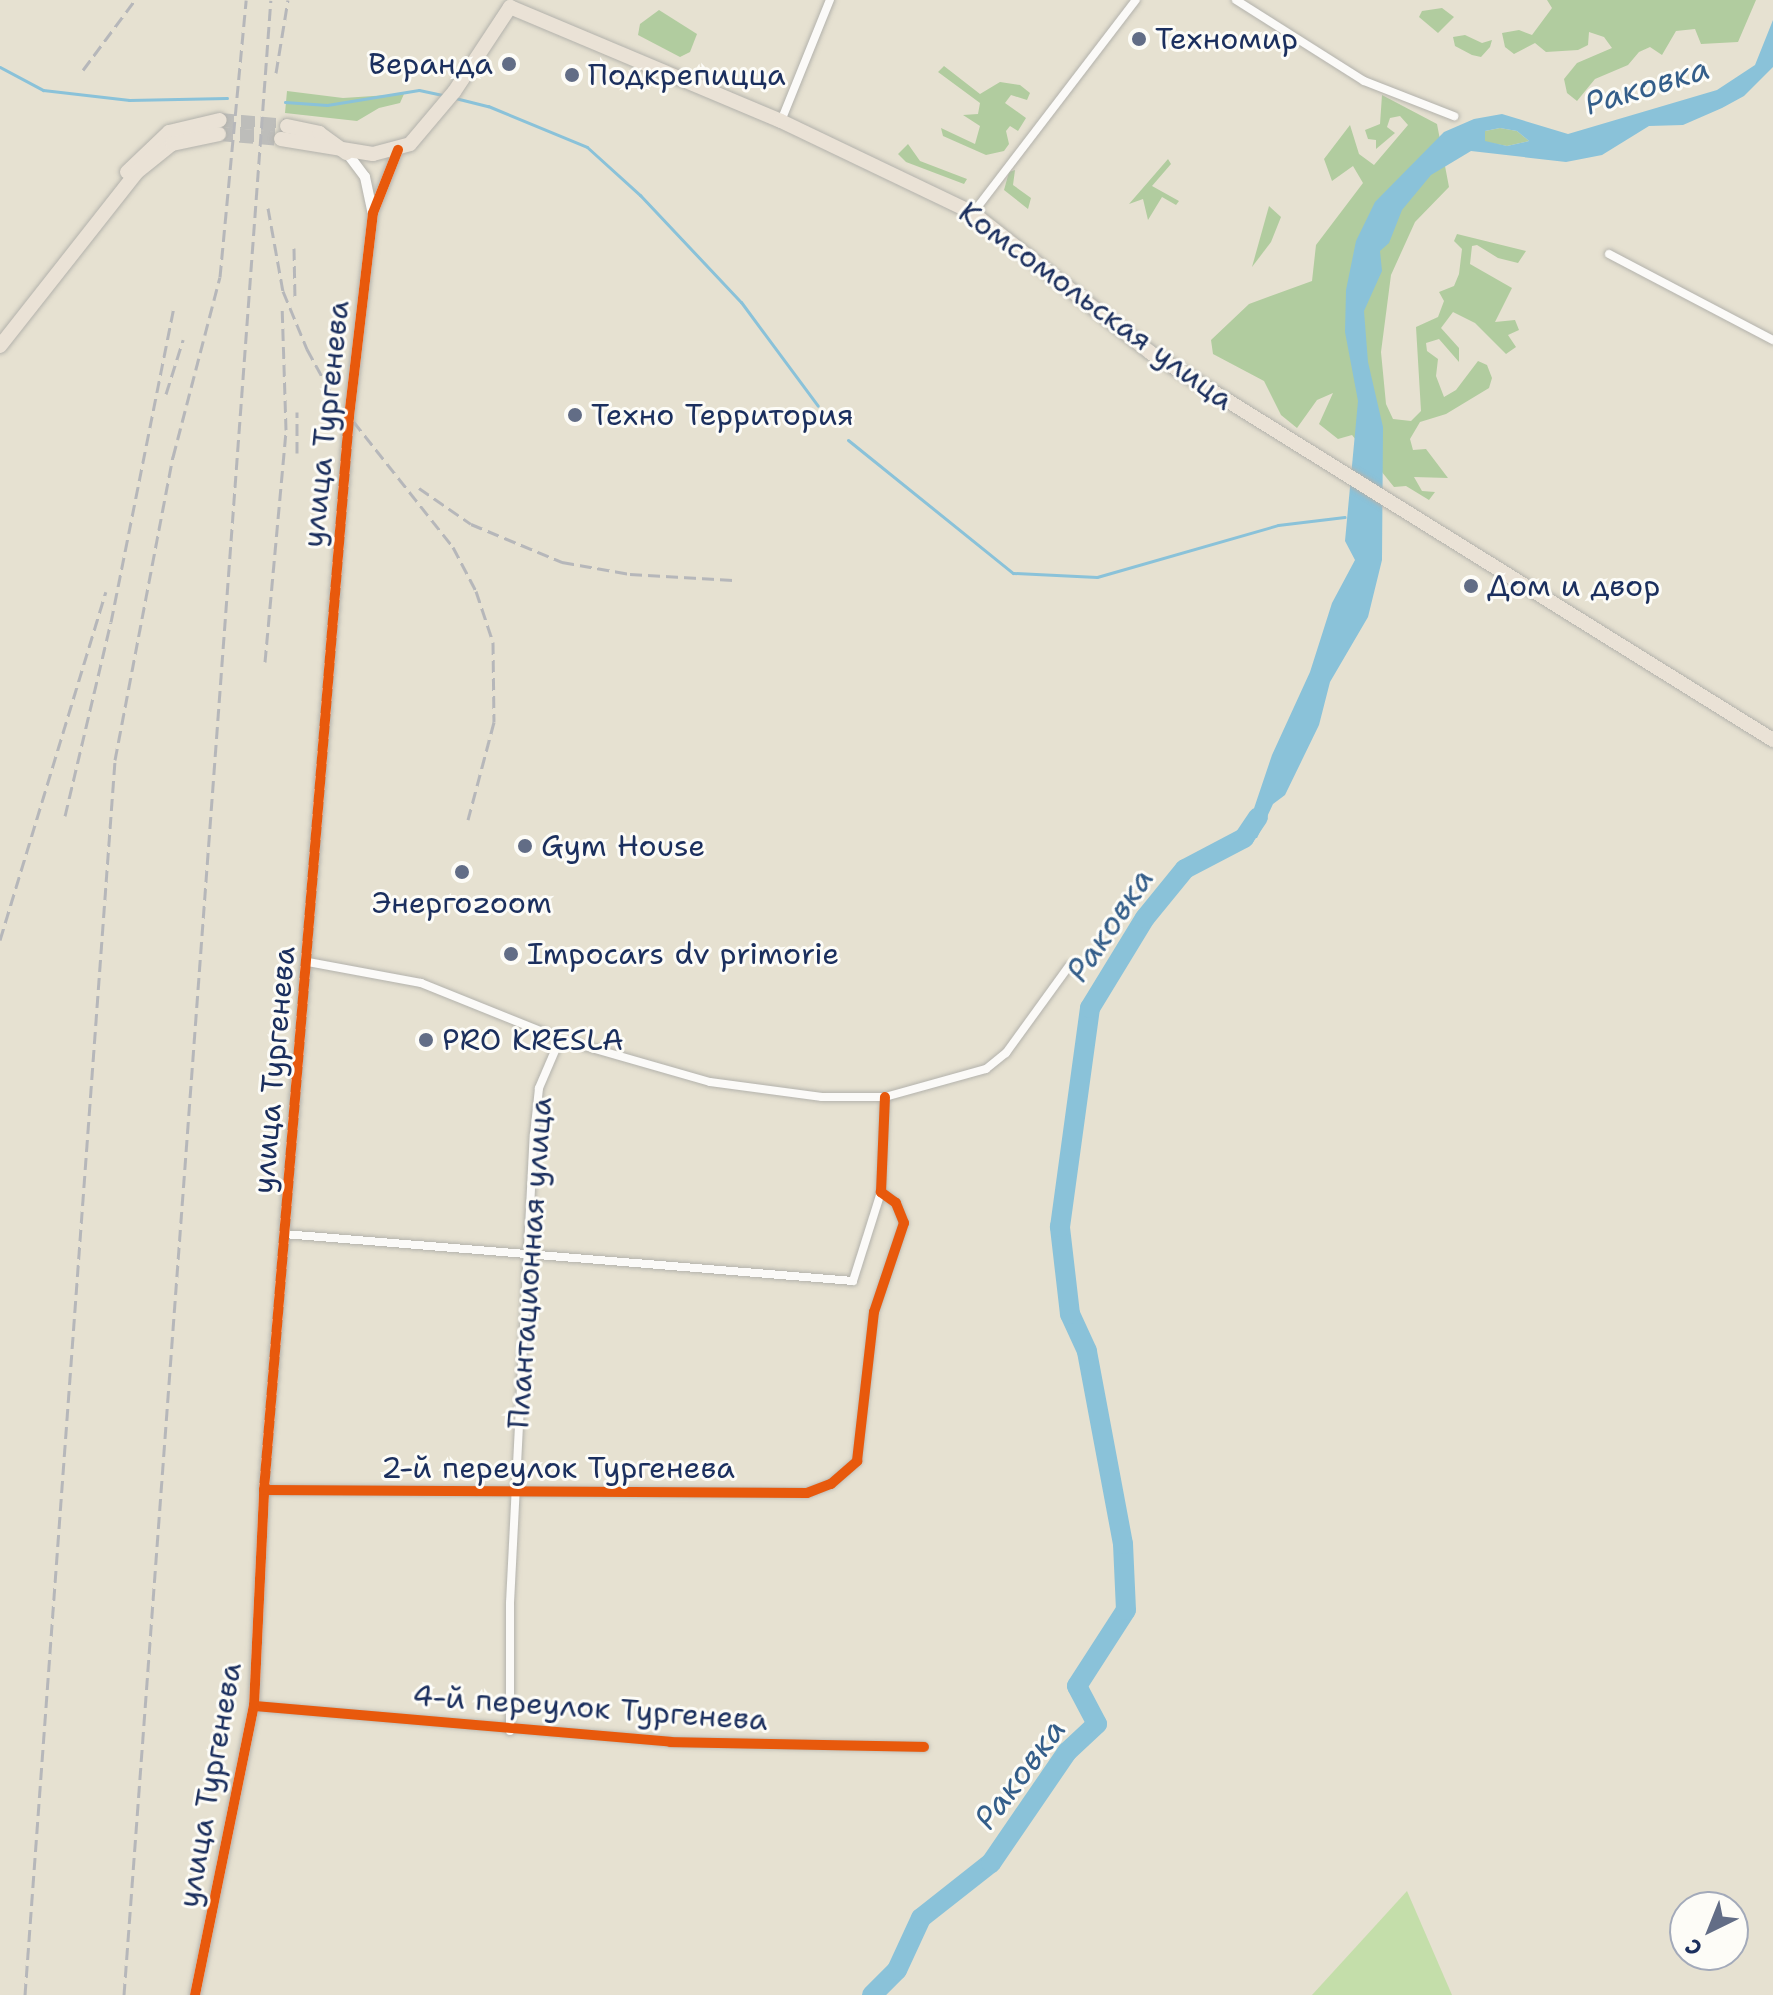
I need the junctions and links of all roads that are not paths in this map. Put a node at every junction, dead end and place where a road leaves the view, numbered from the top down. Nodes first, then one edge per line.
1 (830, 0) edge
2 (1136, 0) edge
3 (1236, 0) edge
4 (1454, 116) dead end
5 (781, 121) junction
6 (219, 127) tunnel mouth
7 (284, 133) tunnel mouth
8 (398, 150) junction
9 (347, 153) junction
10 (373, 213) junction
11 (973, 213) junction
12 (1609, 254) dead end
13 (1773, 340) edge
14 (0, 346) edge
15 (1773, 740) edge
16 (308, 962) junction
17 (1069, 966) dead end
18 (560, 1039) junction
19 (885, 1097) junction
20 (881, 1192) junction
21 (284, 1234) junction
22 (529, 1251) junction
23 (264, 1490) junction
24 (514, 1494) junction
25 (254, 1706) junction
26 (510, 1731) junction
27 (924, 1747) dead end
28 (195, 1995) edge

1 - 5 street
2 - 11 street
3 - 4 street
5 - 8 main road, Комсомольская улица
5 - 11 main road, Комсомольская улица
6 - 14 main road
7 - 9 main road
8 - 9 main road
8 - 10 street, улица Тургенева
9 - 10 street
10 - 16 street, улица Тургенева
11 - 15 main road, Комсомольская улица
12 - 13 street
16 - 18 street
16 - 21 street, улица Тургенева
17 - 19 street
18 - 19 street
18 - 22 street, Плантационная улица
19 - 20 street
20 - 22 street
20 - 24 street, 2-й переулок Тургенева
21 - 22 street
21 - 23 street, улица Тургенева
22 - 24 street, Плантационная улица
23 - 24 street, 2-й переулок Тургенева
23 - 25 street, улица Тургенева
24 - 26 street, Плантационная улица
25 - 26 street, 4-й переулок Тургенева
25 - 28 street, улица Тургенева
26 - 27 street, 4-й переулок Тургенева

